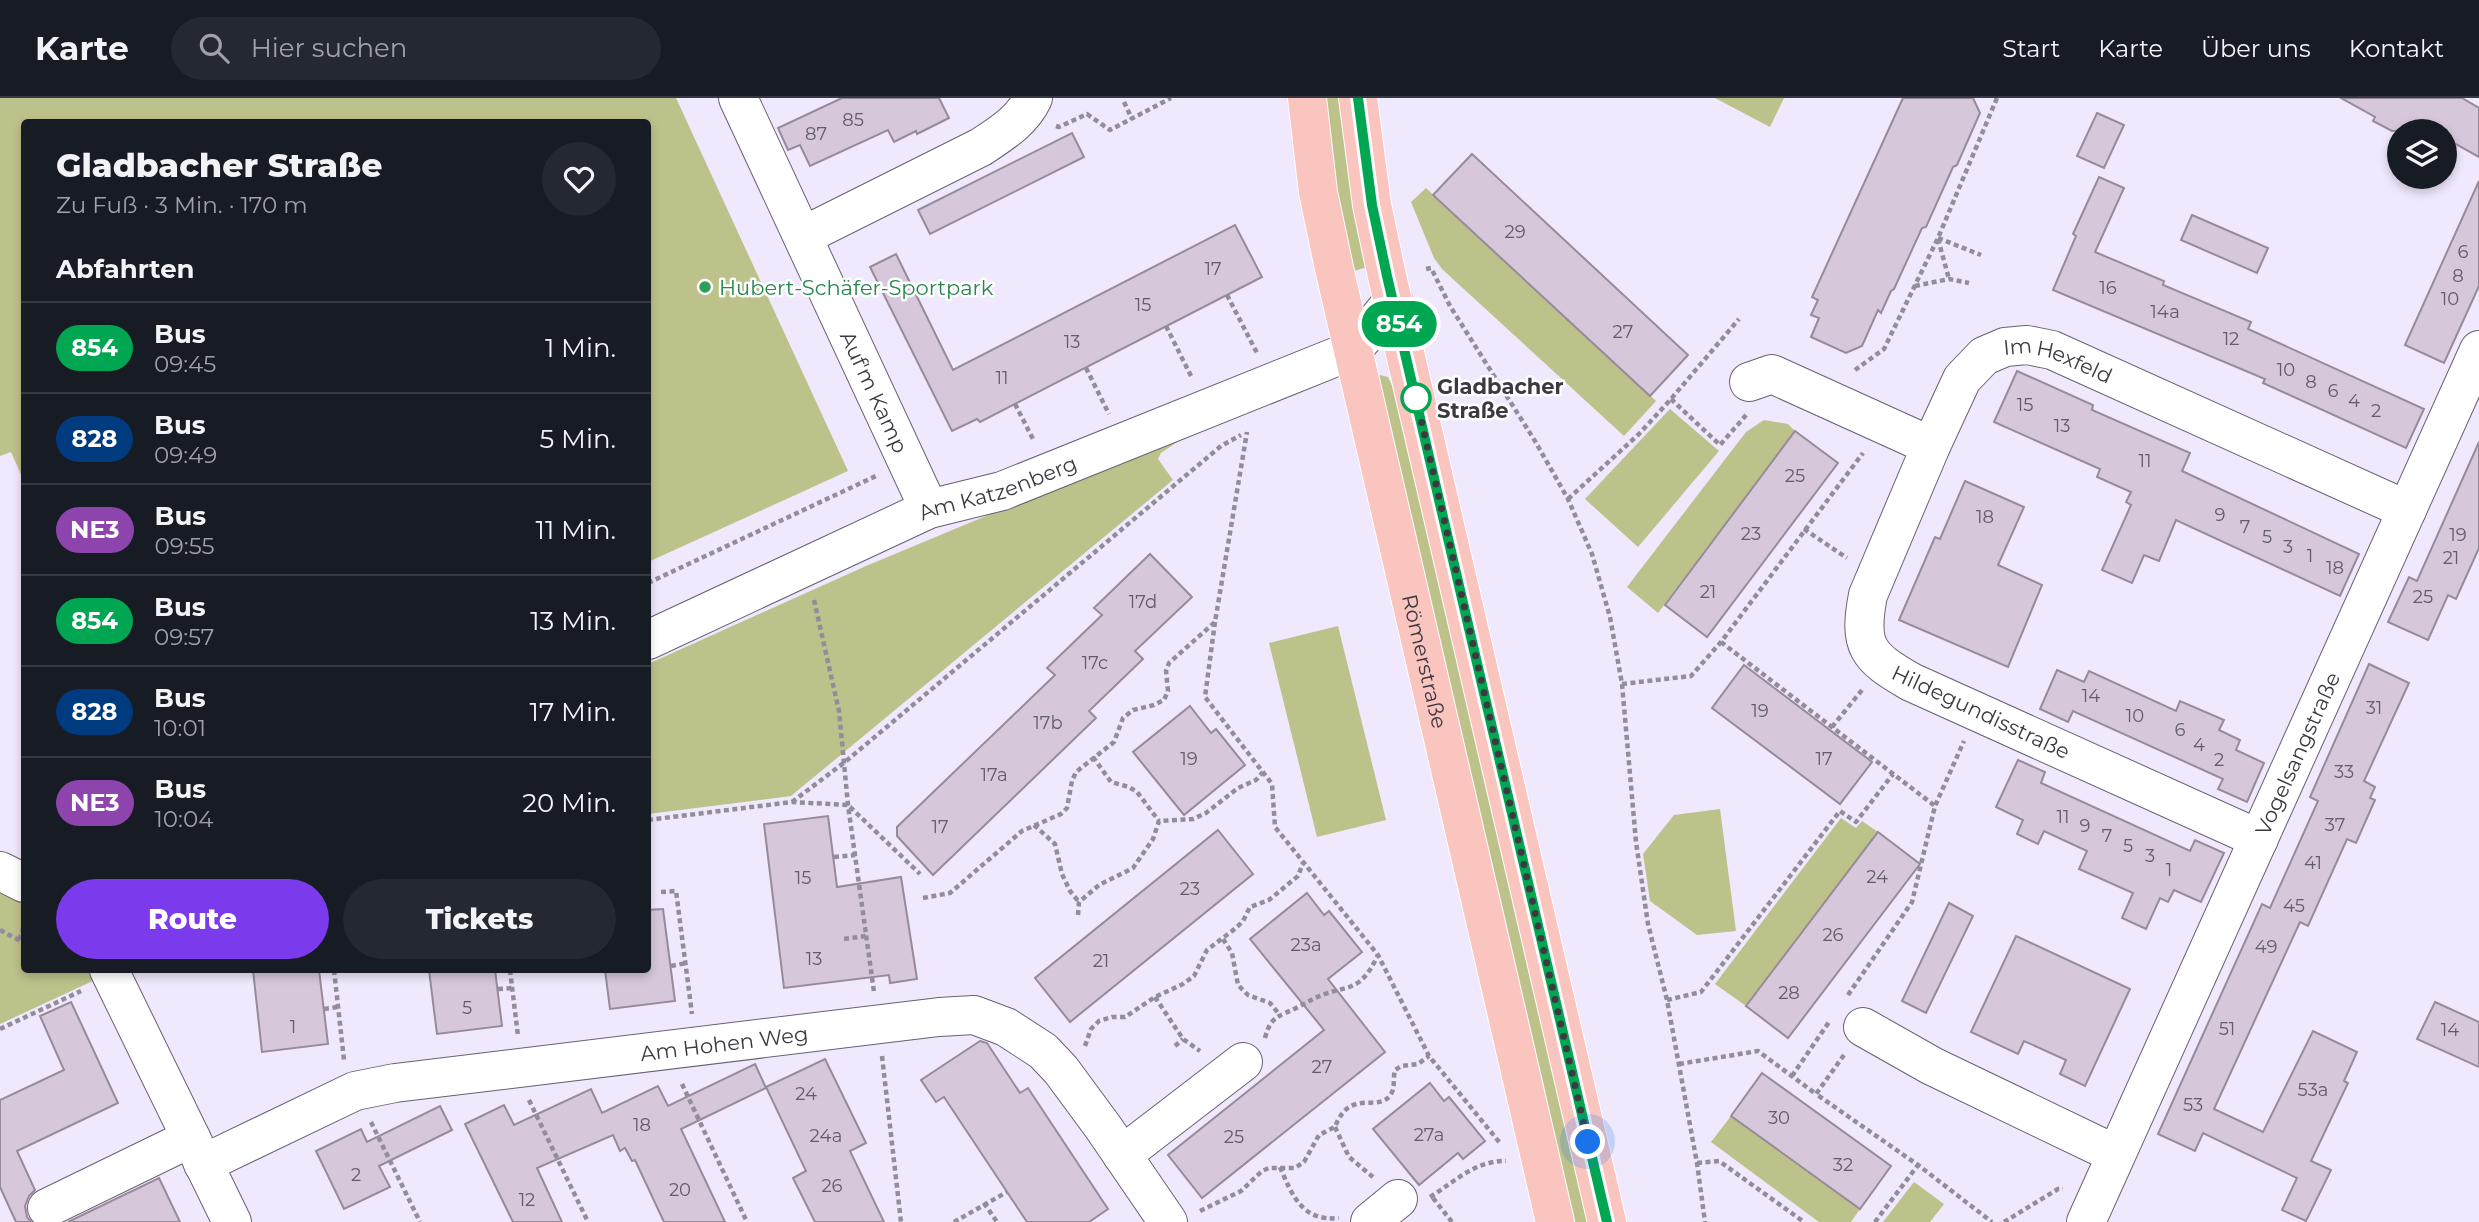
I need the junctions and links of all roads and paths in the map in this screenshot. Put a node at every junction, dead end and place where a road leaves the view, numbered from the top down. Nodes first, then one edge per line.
1 (738, 98) edge
2 (1171, 98) edge
3 (1307, 98) edge
4 (1358, 98) edge
5 (1997, 98) edge
6 (1124, 102) dead end
7 (1029, 105) edge
8 (1132, 118) junction
9 (803, 236) junction
10 (1938, 238) junction
11 (1981, 255) dead end
12 (1426, 269) dead end
13 (1949, 279) junction
14 (1969, 283) dead end
15 (1914, 286) junction
16 (1227, 295) dead end
17 (1393, 301) junction
18 (1738, 319) dead end
19 (1166, 326) dead end
20 (1353, 350) junction
21 (2479, 350) edge
22 (1086, 368) dead end
23 (1855, 370) dead end
24 (1410, 375) junction
25 (1271, 381) junction
26 (1749, 382) joint
27 (1671, 399) junction
28 (1015, 404) dead end
29 (1207, 407) junction
30 (1885, 424) junction
31 (1259, 428) dead end
32 (1247, 432) junction
33 (1124, 441) junction
34 (1931, 446) junction
35 (908, 461) junction
36 (1050, 471) junction
37 (1568, 499) junction
38 (929, 509) junction
39 (2407, 510) junction
40 (1804, 529) junction
41 (807, 567) junction
42 (1875, 578) junction
43 (651, 582) edge
44 (1215, 622) junction
45 (651, 639) edge
46 (1721, 642) junction
47 (1882, 665) junction
48 (1622, 684) junction
49 (1977, 712) junction
50 (1832, 727) junction
51 (1093, 757) junction
52 (845, 762) junction
53 (1263, 772) junction
54 (1892, 774) junction
55 (792, 802) junction
56 (848, 805) junction
57 (1935, 806) junction
58 (651, 820) edge
59 (1159, 821) junction
60 (1034, 825) junction
61 (2259, 839) junction
62 (855, 855) junction
63 (834, 857) dead end
64 (1303, 863) junction
65 (0, 872) edge
66 (920, 874) dead end
67 (21, 882) edge
68 (661, 892) dead end
69 (923, 898) dead end
70 (1079, 902) junction
71 (1078, 915) dead end
72 (0, 930) edge
73 (21, 934) edge
74 (866, 936) junction
75 (844, 939) dead end
76 (1223, 939) junction
77 (19, 940) joint
78 (1378, 955) junction
79 (686, 963) junction
80 (671, 966) dead end
81 (110, 973) edge
82 (334, 973) edge
83 (510, 973) edge
84 (512, 988) junction
85 (498, 989) dead end
86 (1155, 997) junction
87 (1667, 1000) junction
88 (338, 1007) junction
89 (324, 1009) dead end
90 (1279, 1014) junction
91 (1846, 1016) junction
92 (878, 1024) junction
93 (0, 1028) edge
94 (1183, 1040) junction
95 (1175, 1046) dead end
96 (681, 1048) junction
97 (1429, 1056) junction
98 (1243, 1062) junction
99 (1679, 1064) junction
100 (522, 1066) junction
101 (1060, 1070) junction
102 (1792, 1076) junction
103 (355, 1091) junction
104 (1816, 1094) junction
105 (1335, 1127) junction
106 (197, 1151) junction
107 (2115, 1154) junction
108 (1122, 1155) junction
109 (1514, 1161) dead end
110 (1697, 1163) junction
111 (1918, 1165) junction
112 (1007, 1192) dead end
113 (1394, 1200) edge
114 (984, 1203) junction
115 (2093, 1206) edge
116 (1301, 1207) dead end
117 (47, 1208) dead end
118 (1295, 1212) dead end
119 (1181, 1218) edge
120 (232, 1222) edge
121 (420, 1222) edge
122 (588, 1222) edge
123 (747, 1222) edge
124 (901, 1222) edge
125 (954, 1222) edge
126 (997, 1222) edge
127 (1452, 1222) edge
128 (1555, 1222) edge
129 (1607, 1222) edge
130 (1705, 1222) edge
131 (1804, 1222) edge
132 (1875, 1222) edge
133 (1992, 1222) edge
134 (2004, 1222) edge

1 - 9 street, Auf'm Kamp
2 - 8 path
3 - 20 main road, Römerstraße
4 - 17 main road
5 - 10 path
6 - 8 path
7 - 8 path
7 - 9 street
9 - 35 street, Auf'm Kamp
10 - 11 path
10 - 13 path
10 - 15 path
12 - 37 path
13 - 14 path
13 - 15 path
15 - 23 path
16 - 25 path
17 - 20 street
17 - 24 main road
18 - 27 path
19 - 29 path
20 - 24 street
20 - 25 street, Am Katzenberg
20 - 128 main road, Römerstraße
21 - 39 street, Vogelsangstraße
22 - 33 path
24 - 129 main road
25 - 29 street, Am Katzenberg
26 - 27 path
26 - 30 street
27 - 37 path
28 - 36 path
29 - 33 street, Am Katzenberg
30 - 34 street
30 - 40 path
31 - 32 path
32 - 44 path
32 - 52 path
33 - 36 street, Am Katzenberg
34 - 39 street, Im Hexfeld
34 - 42 street, Hildegundisstraße
35 - 38 street, Auf'm Kamp
35 - 43 path
36 - 38 street, Am Katzenberg
37 - 48 path
38 - 41 street, Am Katzenberg
39 - 61 street, Vogelsangstraße
40 - 42 path
40 - 46 path
41 - 45 street, Am Katzenberg
41 - 52 path
42 - 47 street, Hildegundisstraße
44 - 51 path
44 - 53 path
46 - 48 path
46 - 50 path
47 - 49 street, Hildegundisstraße
47 - 50 path
48 - 87 path
49 - 57 path
49 - 61 street, Hildegundisstraße
50 - 54 path
51 - 59 path
51 - 60 path
52 - 55 path
52 - 56 path
53 - 59 path
53 - 64 path
54 - 57 path
54 - 87 path
55 - 56 path
55 - 58 path
56 - 62 path
56 - 66 path
57 - 91 path
59 - 70 path
60 - 69 path
60 - 70 path
61 - 107 street, Vogelsangstraße
62 - 63 path
62 - 74 path
64 - 76 path
64 - 78 path
65 - 67 street
68 - 79 path
70 - 71 path
72 - 77 path
73 - 77 path
74 - 75 path
74 - 92 path
76 - 86 path
76 - 90 path
78 - 90 path
78 - 97 path
79 - 80 path
79 - 96 path
81 - 93 path
81 - 106 street
82 - 88 path
83 - 84 path
84 - 85 path
84 - 100 path
86 - 94 path
86 - 101 path
87 - 99 path
88 - 89 path
88 - 103 path
90 - 98 path
91 - 102 path
91 - 104 path
91 - 107 street
92 - 96 street, Am Hohen Weg
92 - 101 street, Am Hohen Weg
92 - 124 path
94 - 95 path
94 - 98 path
96 - 100 street, Am Hohen Weg
96 - 123 path
97 - 105 path
97 - 109 path
98 - 108 street
99 - 102 path
99 - 110 path
100 - 103 street, Am Hohen Weg
100 - 122 path
101 - 108 street, Am Hohen Weg
102 - 104 path
103 - 106 street, Am Hohen Weg
103 - 121 path
104 - 111 path
105 - 113 path
105 - 119 path
106 - 117 street, Am Hohen Weg
106 - 120 street
107 - 115 street, Vogelsangstraße
108 - 119 street, Am Hohen Weg
110 - 130 path
110 - 131 path
111 - 132 path
111 - 133 path
112 - 114 path
113 - 127 path
114 - 125 path
114 - 126 path
115 - 134 path
116 - 118 path

